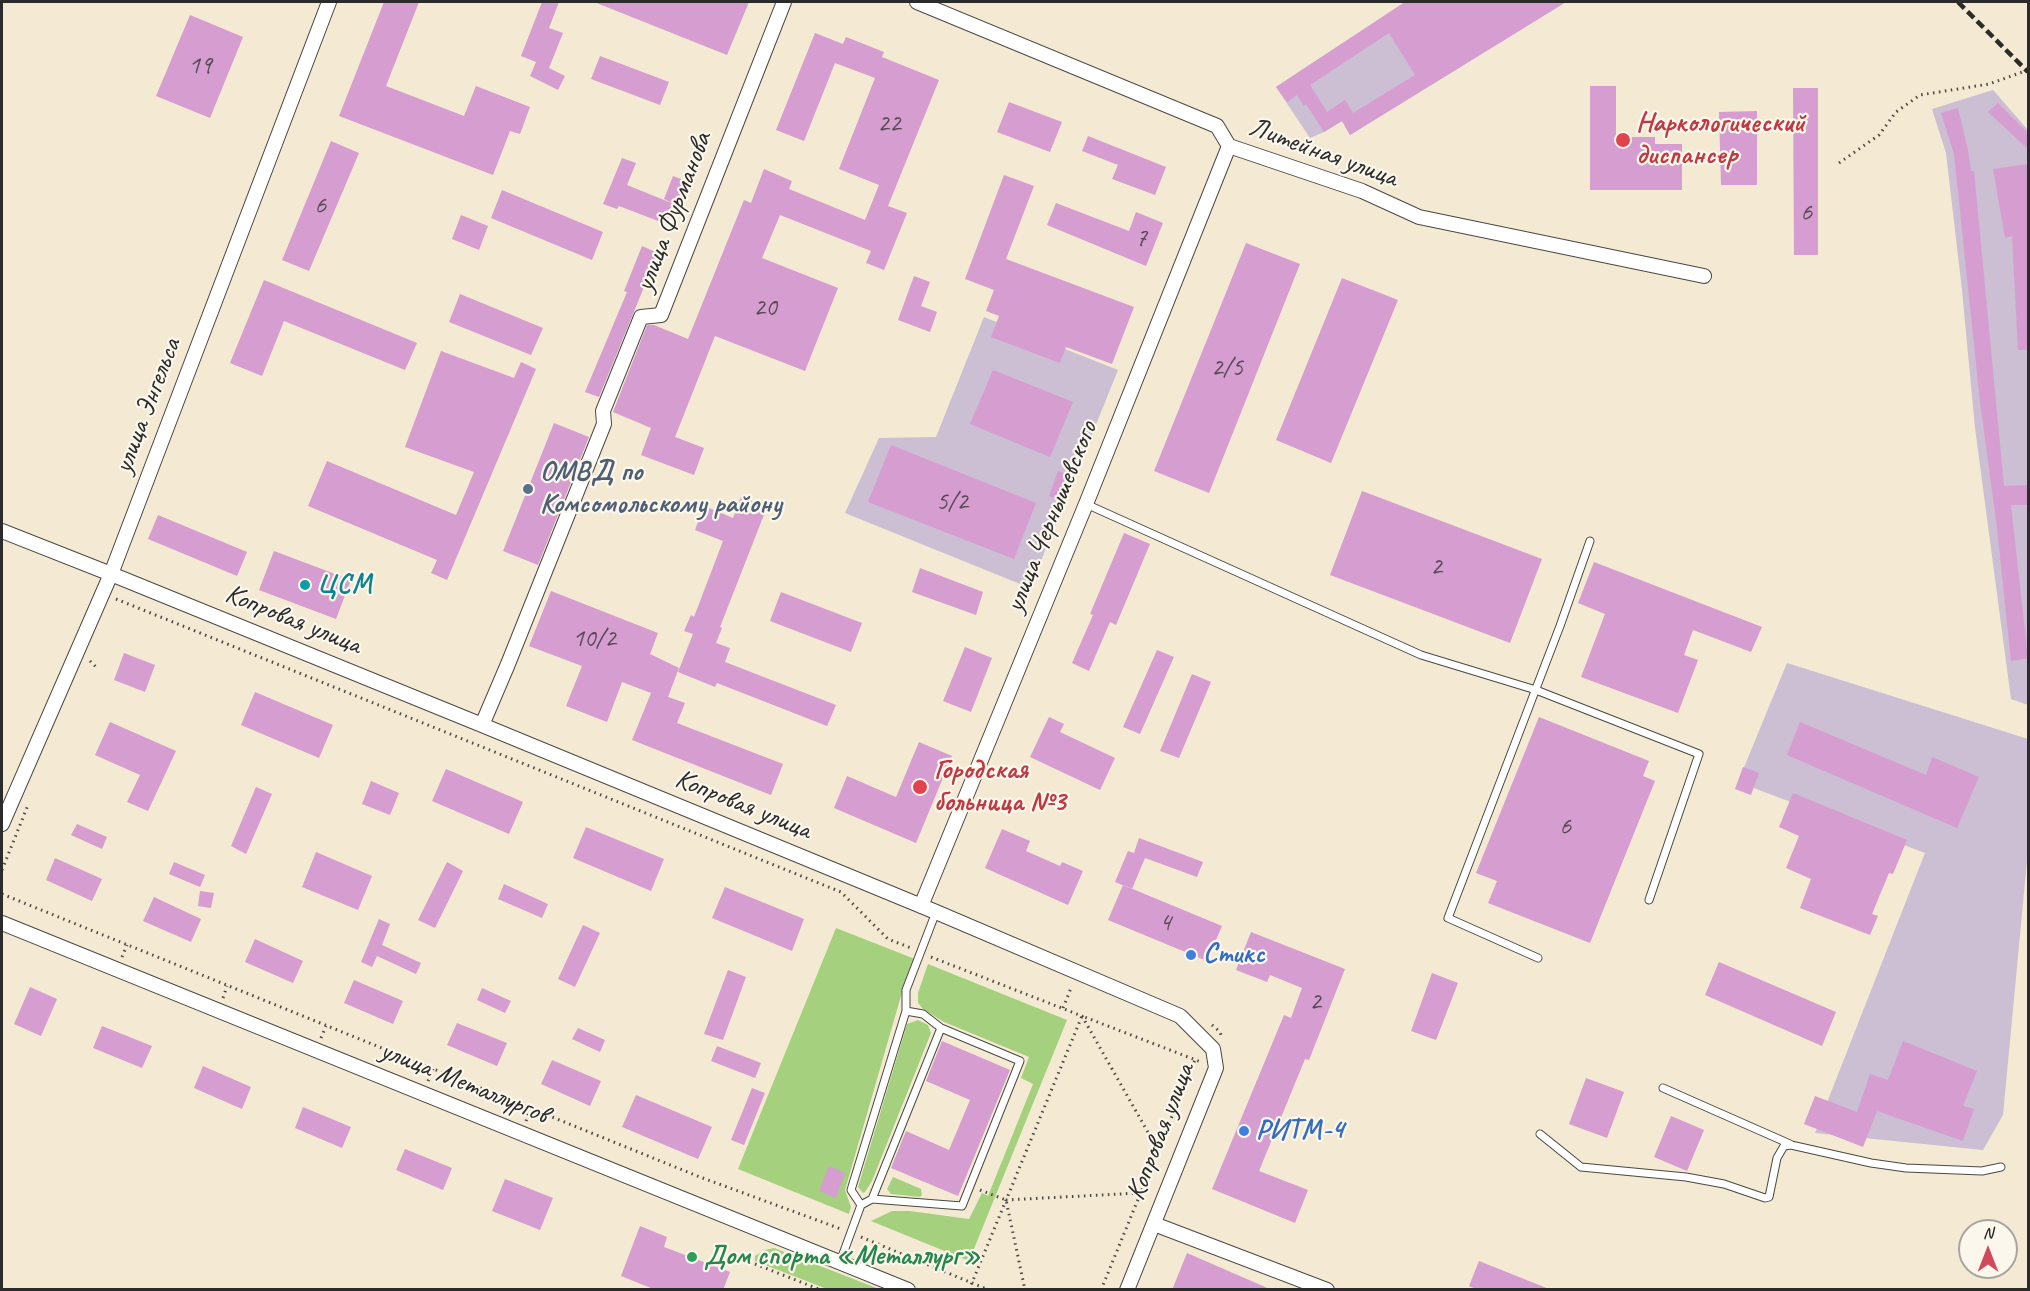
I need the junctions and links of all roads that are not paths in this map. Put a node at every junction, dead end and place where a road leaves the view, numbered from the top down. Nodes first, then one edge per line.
1 (329, 2) edge
2 (784, 2) edge
3 (916, 2) edge
4 (1229, 147) junction
5 (1704, 276) dead end
6 (1086, 504) junction
7 (2, 531) edge
8 (1590, 541) dead end
9 (111, 574) junction
10 (1536, 690) junction
11 (482, 725) junction
12 (2, 824) edge
13 (1649, 900) dead end
14 (921, 906) junction
15 (936, 912) junction
16 (2, 922) edge
17 (1538, 958) dead end
18 (906, 1011) junction
19 (941, 1028) junction
20 (1663, 1088) dead end
21 (1540, 1134) dead end
22 (1791, 1145) junction
23 (2001, 1167) dead end
24 (872, 1199) junction
25 (861, 1205) junction
26 (1154, 1224) junction
27 (840, 1262) junction
28 (908, 1290) edge
29 (1127, 1290) edge
30 (1327, 1290) edge

1 - 9 street, улица Энгельса
2 - 11 street, улица Фурманова
3 - 4 street, Литейная улица
4 - 5 street, Литейная улица
4 - 6 street, улица Чернышевского
6 - 10 lane
6 - 14 street, улица Чернышевского
7 - 9 street, Копровая улица
8 - 10 lane
9 - 11 street, Копровая улица
9 - 12 street, улица Энгельса
10 - 13 lane
10 - 17 lane
11 - 14 street, Копровая улица
14 - 15 street, Копровая улица
15 - 18 lane
15 - 26 street, Копровая улица
16 - 27 street, улица Металлургов
18 - 19 lane
18 - 25 lane
19 - 24 lane
19 - 24 lane
20 - 22 lane
21 - 22 lane
22 - 23 lane
24 - 25 lane
25 - 27 lane
26 - 29 street, Копровая улица
26 - 30 street
27 - 28 street, улица Металлургов

